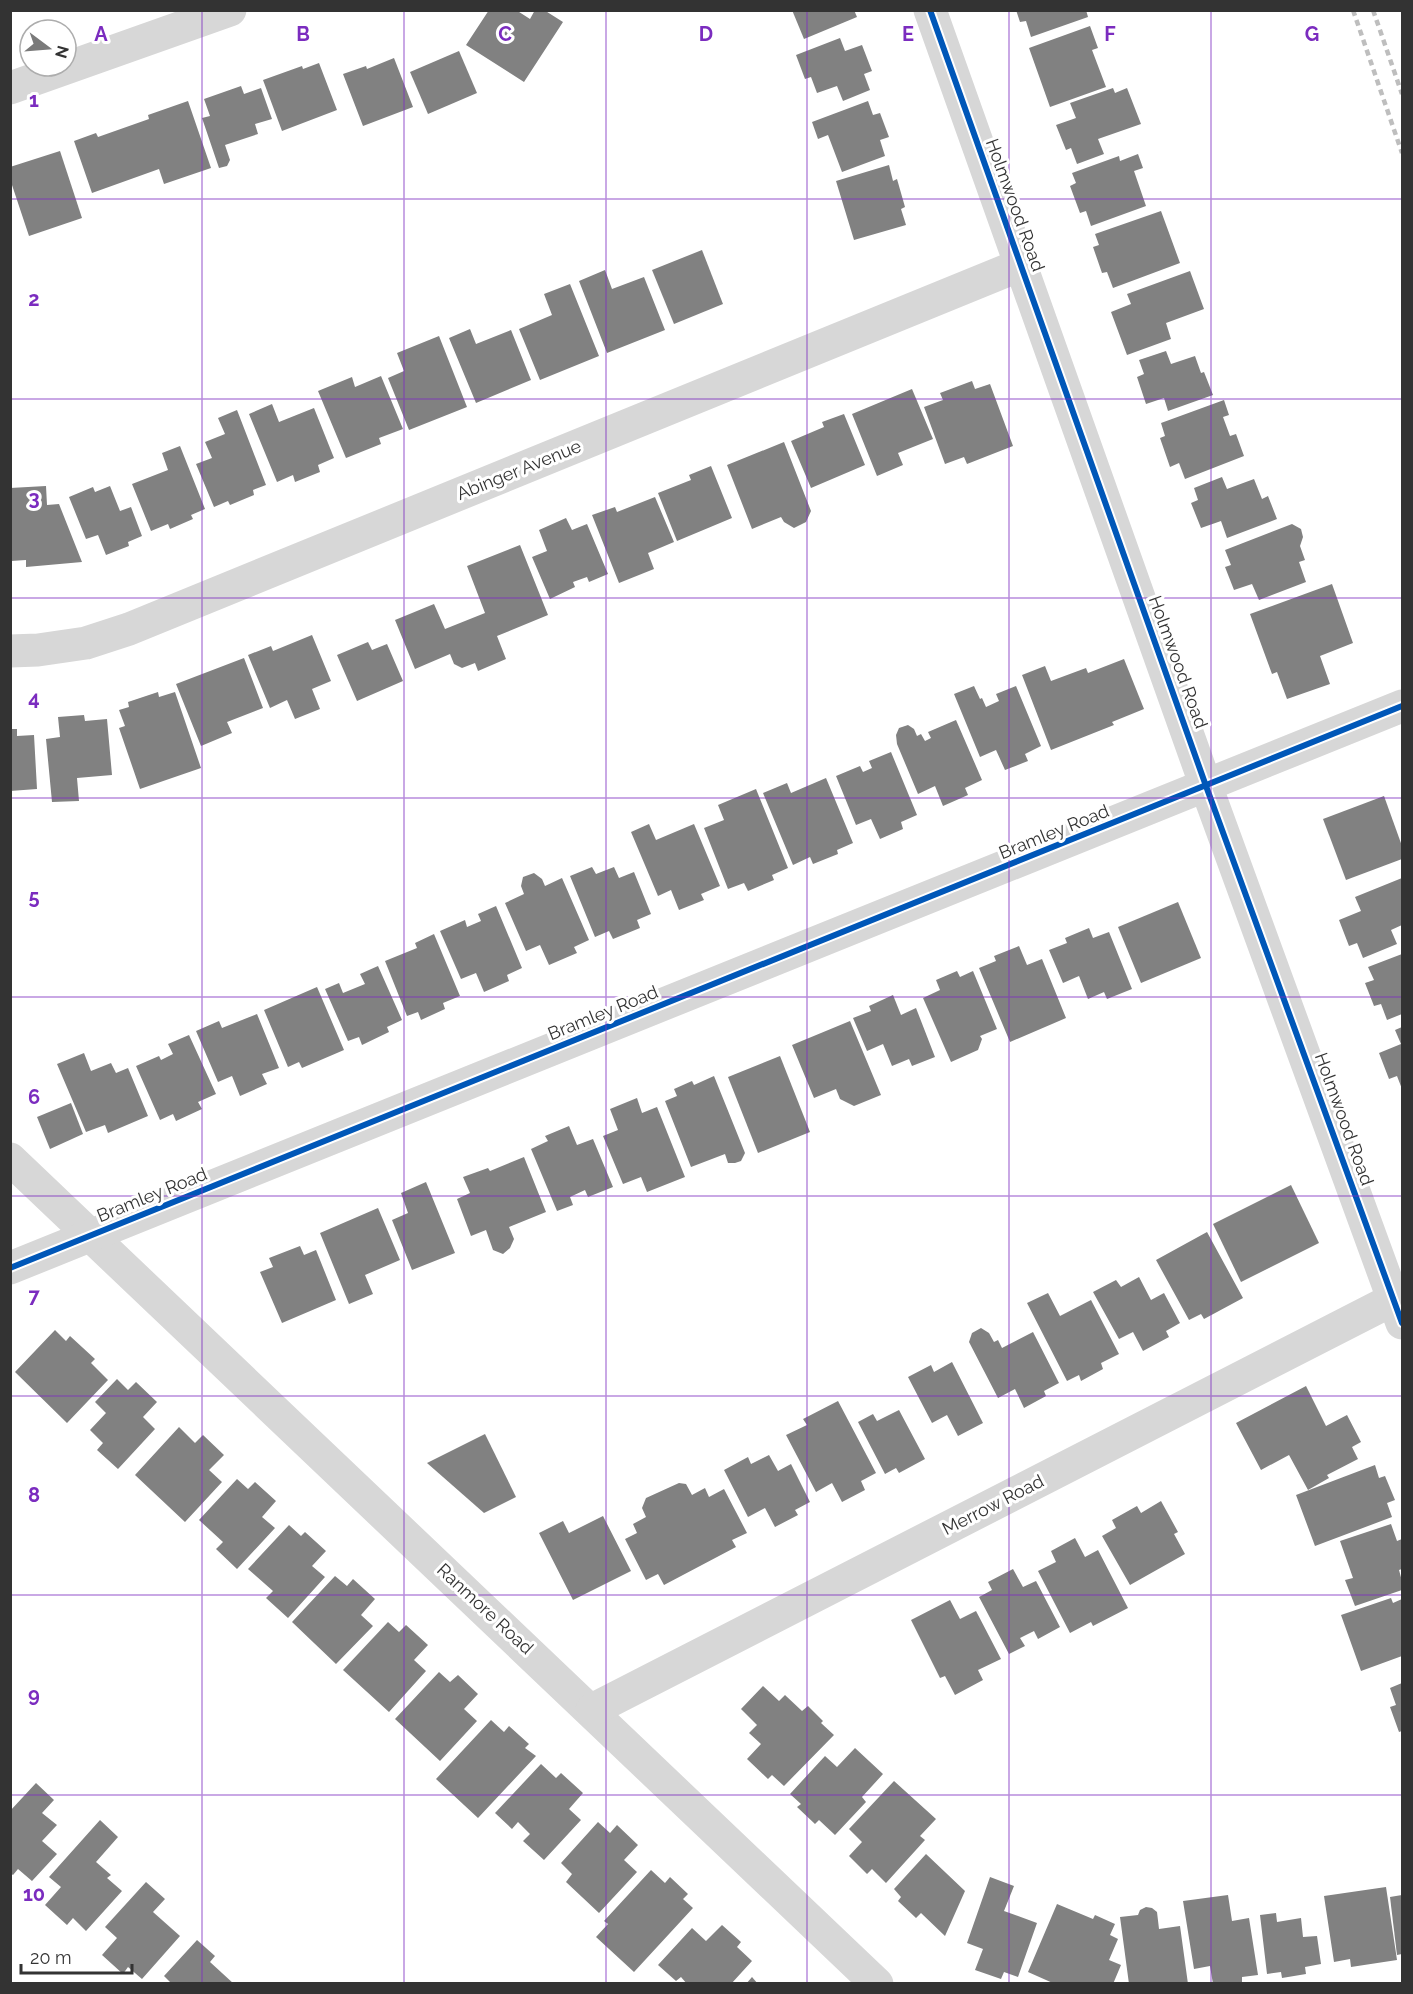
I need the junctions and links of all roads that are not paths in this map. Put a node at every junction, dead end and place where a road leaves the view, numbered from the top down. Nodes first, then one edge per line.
1 (230, 10) edge
2 (930, 10) edge
3 (10, 88) edge
4 (1020, 265) junction
5 (10, 651) edge
6 (1402, 706) edge
7 (1206, 786) junction
8 (10, 1159) edge
9 (91, 1236) junction
10 (10, 1268) edge
11 (1398, 1311) edge
12 (592, 1710) junction
13 (877, 1983) edge

1 - 3 street
2 - 4 street, Holmwood Road
4 - 5 street, Abinger Avenue
4 - 7 street, Holmwood Road
6 - 7 street, Bramley Road
7 - 9 street, Bramley Road
7 - 11 street, Holmwood Road
8 - 9 street, Ranmore Road
9 - 10 street, Bramley Road
9 - 12 street, Ranmore Road
11 - 12 street, Merrow Road
12 - 13 street, Ranmore Road

